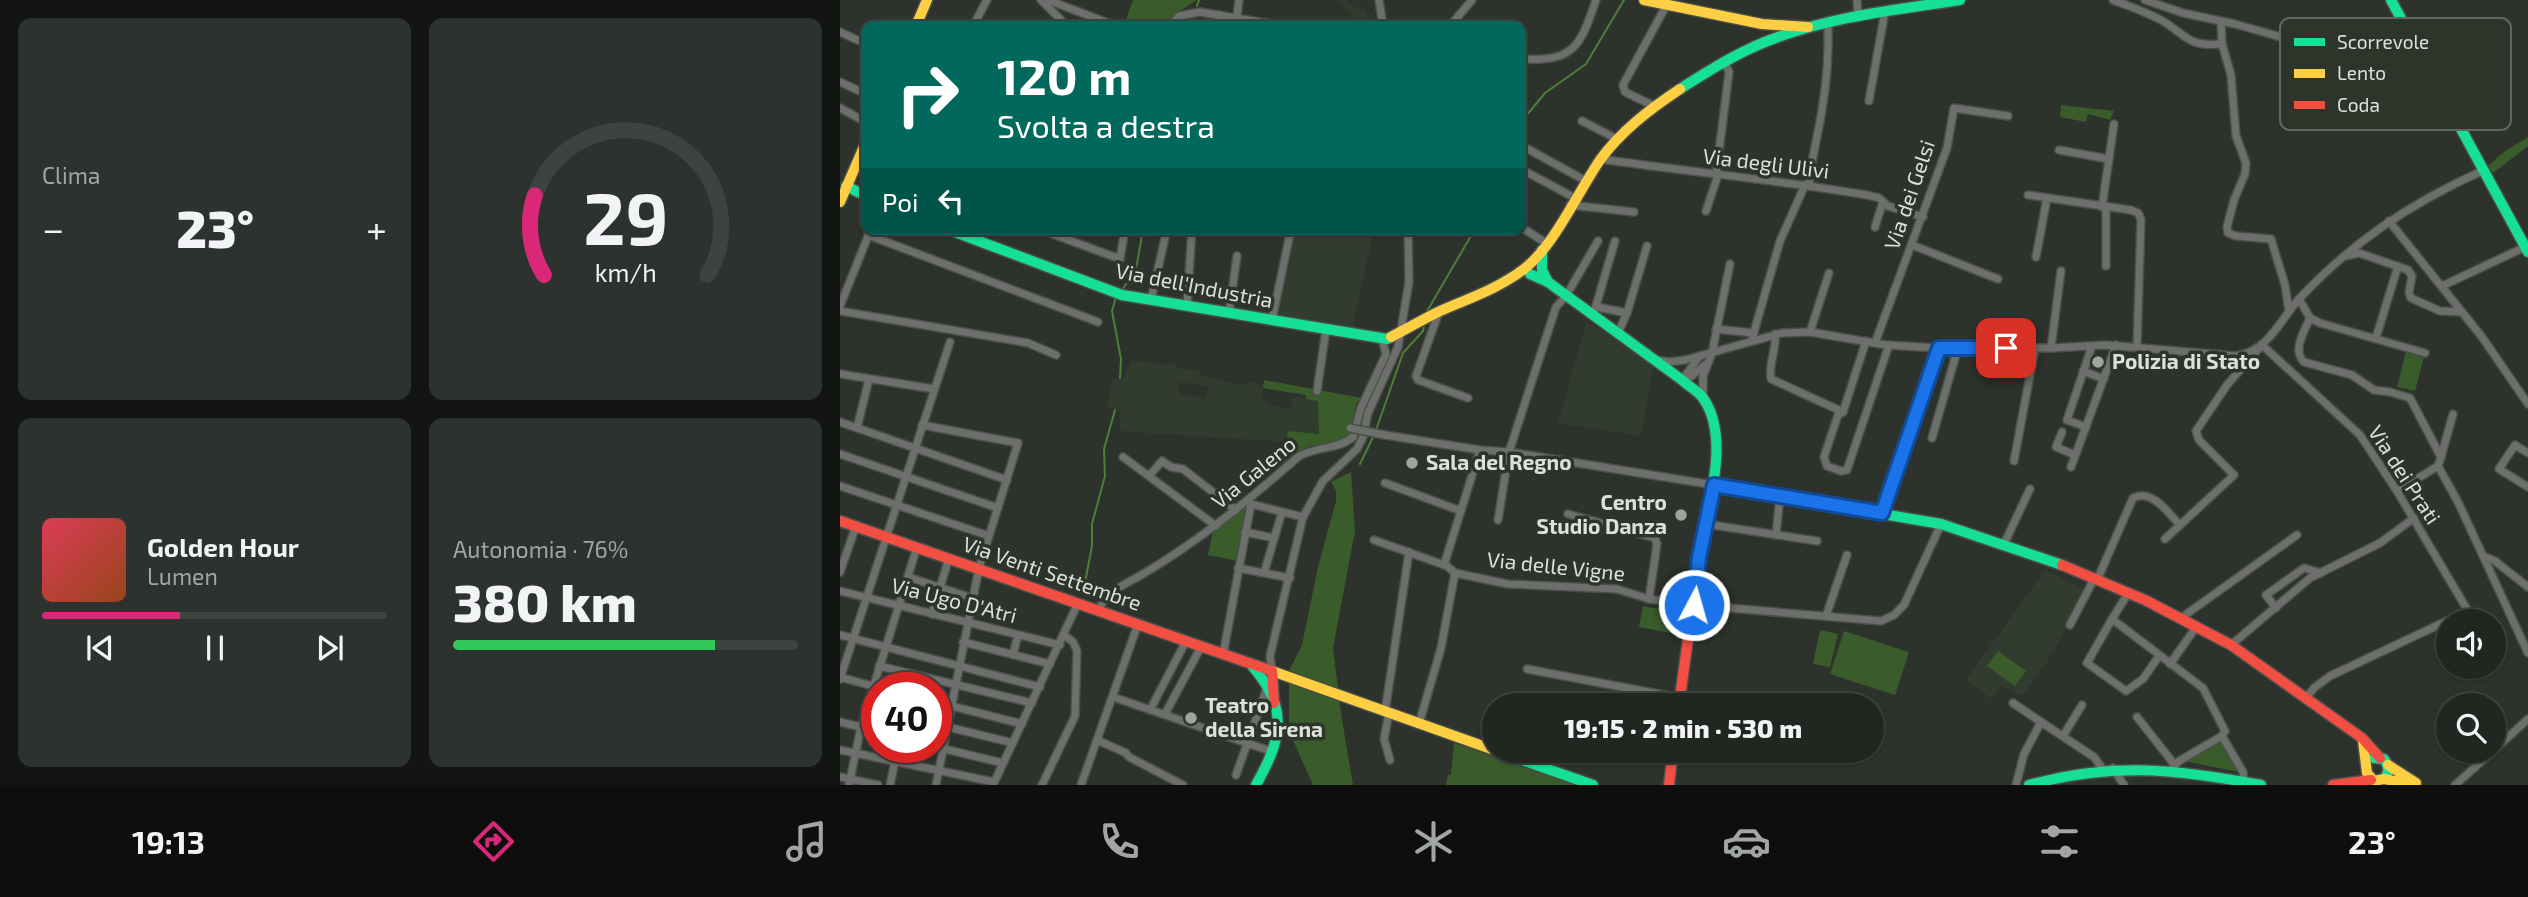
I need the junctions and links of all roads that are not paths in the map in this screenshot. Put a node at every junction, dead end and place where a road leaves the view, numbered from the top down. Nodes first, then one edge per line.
1 (927, 0) edge
2 (987, 0) edge
3 (1041, 0) edge
4 (1048, 0) edge
5 (1239, 0) edge
6 (1379, 0) edge
7 (1472, 0) edge
8 (1596, 0) edge
9 (1644, 0) edge
10 (1857, 0) edge
11 (1960, 0) edge
12 (2113, 0) edge
13 (2145, 0) edge
14 (2391, 0) edge
15 (1667, 4) junction
16 (1885, 10) junction
17 (1220, 15) junction
18 (1858, 15) junction
19 (1237, 16) junction
20 (2400, 18) edge
21 (918, 21) edge
22 (976, 21) edge
23 (1062, 21) edge
24 (1103, 21) edge
25 (1174, 21) edge
26 (1219, 21) edge
27 (1260, 21) edge
28 (1382, 21) edge
29 (1454, 21) edge
30 (2221, 21) junction
31 (1828, 22) junction
32 (1762, 24) junction
33 (1781, 25) junction
34 (1812, 27) junction
35 (840, 32) edge
36 (1783, 37) junction
37 (2280, 37) edge
38 (861, 42) edge
39 (1765, 42) junction
40 (2222, 44) junction
41 (1526, 59) edge
42 (1724, 61) junction
43 (840, 82) edge
44 (861, 92) edge
45 (1869, 101) dead end
46 (1654, 106) junction
47 (840, 108) edge
48 (2008, 116) dead end
49 (861, 119) edge
50 (1582, 121) dead end
51 (2114, 124) dead end
52 (2462, 130) edge
53 (1617, 139) junction
54 (1526, 148) dead end
55 (2059, 150) dead end
56 (861, 153) edge
57 (1601, 159) junction
58 (2109, 159) junction
59 (2482, 171) junction
60 (1526, 172) edge
61 (1717, 175) junction
62 (1587, 181) junction
63 (1807, 185) junction
64 (846, 186) junction
65 (861, 194) edge
66 (2028, 195) dead end
67 (2047, 198) junction
68 (840, 202) edge
69 (1573, 202) junction
70 (1883, 202) junction
71 (2104, 207) junction
72 (1706, 211) dead end
73 (1634, 212) dead end
74 (1923, 217) junction
75 (2389, 221) junction
76 (1875, 227) dead end
77 (869, 235) edge
78 (878, 235) edge
79 (963, 235) edge
80 (1055, 235) edge
81 (1124, 235) edge
82 (1166, 235) edge
83 (1192, 235) edge
84 (1290, 235) edge
85 (1408, 235) edge
86 (1526, 235) edge
87 (1598, 241) dead end
88 (1615, 241) dead end
89 (1647, 246) dead end
90 (1912, 246) junction
91 (2527, 250) edge
92 (1237, 256) dead end
93 (2344, 256) junction
94 (1538, 257) junction
95 (2036, 257) dead end
96 (1730, 264) dead end
97 (2106, 266) dead end
98 (2398, 266) junction
99 (2061, 271) dead end
100 (1829, 273) dead end
101 (1998, 279) dead end
102 (1548, 282) junction
103 (2442, 286) junction
104 (1566, 296) junction
105 (2299, 299) junction
106 (1151, 300) junction
107 (1187, 305) junction
108 (840, 309) edge
109 (1595, 311) junction
110 (1439, 312) junction
111 (2289, 312) junction
112 (2462, 312) junction
113 (1229, 313) junction
114 (1627, 313) junction
115 (2310, 318) junction
116 (1272, 320) junction
117 (1098, 322) dead end
118 (1716, 329) junction
119 (1326, 330) junction
120 (1810, 332) junction
121 (1618, 333) junction
122 (1399, 334) junction
123 (1775, 334) junction
124 (1753, 336) junction
125 (2376, 338) junction
126 (1381, 339) junction
127 (950, 342) dead end
128 (1870, 342) junction
129 (1889, 345) junction
130 (2116, 345) junction
131 (2262, 345) junction
132 (2092, 346) junction
133 (2137, 346) junction
134 (1939, 348) junction
135 (1958, 348) junction
136 (2035, 348) junction
137 (2051, 348) junction
138 (1712, 353) junction
139 (2425, 353) dead end
140 (1056, 355) dead end
141 (1700, 356) junction
142 (1653, 359) junction
143 (1706, 364) junction
144 (2083, 371) junction
145 (840, 374) edge
146 (869, 379) junction
147 (2104, 379) junction
148 (1682, 380) junction
149 (934, 389) junction
150 (1317, 391) dead end
151 (1468, 398) dead end
152 (1703, 398) junction
153 (2528, 404) edge
154 (1843, 412) junction
155 (2454, 414) dead end
156 (840, 422) edge
157 (922, 425) junction
158 (2086, 427) junction
159 (857, 428) junction
160 (1350, 428) dead end
161 (2062, 432) dead end
162 (1932, 438) dead end
163 (915, 448) junction
164 (1480, 450) junction
165 (1509, 452) junction
166 (2528, 453) edge
167 (840, 454) edge
168 (2075, 455) junction
169 (1124, 457) dead end
170 (2441, 457) junction
171 (2014, 461) dead end
172 (2438, 466) junction
173 (2071, 467) dead end
174 (905, 476) junction
175 (1149, 476) junction
176 (1007, 480) junction
177 (1385, 484) dead end
178 (1714, 485) junction
179 (840, 486) edge
180 (2528, 487) edge
181 (2030, 489) dead end
182 (2397, 491) junction
183 (1780, 496) junction
184 (1249, 502) junction
185 (896, 505) junction
186 (998, 508) junction
187 (1236, 510) junction
188 (1461, 510) junction
189 (1282, 512) junction
190 (1882, 513) junction
191 (1568, 514) dead end
192 (1303, 517) junction
193 (2414, 518) junction
194 (1498, 520) dead end
195 (840, 521) edge
196 (1706, 524) junction
197 (1941, 524) junction
198 (2180, 525) junction
199 (856, 526) junction
200 (1216, 526) junction
201 (1245, 532) junction
202 (1776, 535) junction
203 (2297, 535) dead end
204 (886, 536) junction
205 (989, 536) junction
206 (1274, 538) junction
207 (2165, 539) dead end
208 (1374, 540) dead end
209 (1817, 541) dead end
210 (2004, 544) junction
211 (917, 547) junction
212 (1409, 552) junction
213 (1847, 555) dead end
214 (2483, 556) junction
215 (949, 558) junction
216 (1444, 565) junction
217 (979, 568) junction
218 (1238, 568) junction
219 (840, 572) edge
220 (1264, 573) junction
221 (1455, 573) junction
222 (2321, 573) junction
223 (908, 577) junction
224 (1290, 578) junction
225 (2097, 578) junction
226 (2528, 586) edge
227 (939, 588) junction
228 (840, 591) edge
229 (2129, 592) junction
230 (866, 598) junction
231 (972, 598) junction
232 (1649, 599) junction
233 (1078, 603) junction
234 (1694, 605) junction
235 (898, 606) junction
236 (2276, 608) junction
237 (1098, 611) junction
238 (932, 614) junction
239 (1826, 617) junction
240 (2181, 618) junction
241 (2112, 619) junction
242 (968, 622) junction
243 (1138, 624) junction
244 (2070, 625) dead end
245 (2197, 626) junction
246 (840, 635) edge
247 (1018, 635) junction
248 (1064, 635) junction
249 (853, 638) junction
250 (1186, 641) junction
251 (963, 642) junction
252 (1060, 645) junction
253 (2231, 645) junction
254 (886, 646) junction
255 (1201, 646) junction
256 (2528, 653) edge
257 (1013, 655) junction
258 (1223, 655) junction
259 (2159, 656) junction
260 (960, 664) junction
261 (1051, 664) junction
262 (1250, 664) junction
263 (2170, 664) junction
264 (880, 666) junction
265 (1527, 669) dead end
266 (1272, 671) junction
267 (879, 672) edge
268 (840, 678) edge
269 (861, 683) edge
270 (955, 685) junction
271 (1040, 687) junction
272 (1267, 688) junction
273 (1638, 693) edge
274 (1681, 693) edge
275 (1113, 697) junction
276 (2306, 698) junction
277 (1032, 703) junction
278 (1275, 703) junction
279 (2013, 703) dead end
280 (2082, 705) dead end
281 (952, 706) joint
282 (1150, 709) junction
283 (1387, 713) junction
284 (1165, 714) junction
285 (2137, 716) dead end
286 (2528, 719) edge
287 (840, 722) edge
288 (2041, 722) junction
289 (1022, 724) junction
290 (1419, 724) junction
291 (861, 727) joint
292 (952, 728) edge
293 (2063, 736) junction
294 (2222, 737) junction
295 (2361, 738) junction
296 (2506, 738) edge
297 (1097, 740) junction
298 (1013, 743) junction
299 (1247, 743) junction
300 (1482, 746) edge
301 (840, 750) edge
302 (952, 751) edge
303 (1273, 752) junction
304 (855, 753) junction
305 (861, 754) edge
306 (1390, 760) dead end
307 (2384, 761) junction
308 (895, 763) edge
309 (906, 763) edge
310 (939, 763) edge
311 (1531, 763) edge
312 (1671, 763) edge
313 (2479, 763) edge
314 (1003, 764) junction
315 (2366, 765) junction
316 (2172, 767) junction
317 (2107, 768) junction
318 (939, 769) junction
319 (1236, 775) dead end
320 (840, 777) edge
321 (2384, 779) junction
322 (2371, 780) junction
323 (849, 782) edge
324 (2244, 782) junction
325 (1668, 783) edge
326 (993, 784) edge
327 (2343, 784) edge
328 (878, 785) edge
329 (890, 785) edge
330 (936, 785) edge
331 (1042, 785) edge
332 (1081, 785) edge
333 (1183, 785) edge
334 (1256, 785) edge
335 (1593, 785) edge
336 (2016, 785) edge
337 (2029, 785) edge
338 (2124, 785) edge
339 (2261, 785) edge
340 (2417, 785) edge
341 (2455, 785) edge

1 - 21 street
2 - 22 street
3 - 23 street
4 - 24 street
5 - 19 street
6 - 28 street
7 - 29 street
8 - 41 street
9 - 15 street
10 - 18 street
11 - 16 street
12 - 40 street
13 - 30 street
14 - 20 street
15 - 32 street
15 - 46 street
16 - 18 street
16 - 45 street
17 - 19 street
17 - 25 street
17 - 26 street
18 - 31 street
19 - 27 street
30 - 37 street
30 - 40 street
31 - 34 street
31 - 63 street
32 - 33 street
32 - 36 street
32 - 39 street
33 - 34 street
33 - 36 street
34 - 36 street
35 - 38 street
36 - 39 street
39 - 42 street
40 - 111 street
42 - 46 street
42 - 61 street
43 - 44 street
46 - 53 street
47 - 49 street
48 - 74 street, Via dei Gelsi
50 - 53 street
51 - 58 street
52 - 59 street
53 - 57 street
54 - 62 street
55 - 58 street
56 - 64 street
57 - 61 street, Via degli Ulivi
57 - 62 street
58 - 71 street
59 - 75 street
59 - 91 street
60 - 69 street
61 - 63 street, Via degli Ulivi
61 - 72 street
62 - 69 street
63 - 70 street, Via degli Ulivi
63 - 124 street
64 - 65 street
64 - 68 street
66 - 67 street
67 - 71 street
67 - 95 street
69 - 73 street
69 - 94 street
70 - 74 street, Via degli Ulivi
70 - 76 street
71 - 97 street
71 - 133 street
74 - 90 street, Via dei Gelsi
75 - 93 street
75 - 103 street
77 - 108 street
78 - 117 street
79 - 106 street, Via dell'Industria
80 - 81 street
82 - 106 street
83 - 107 street
84 - 116 street
85 - 122 street
86 - 94 street
87 - 104 street
88 - 109 street
89 - 114 street
90 - 101 street
90 - 128 street, Via dei Gelsi
91 - 103 street
92 - 113 street
93 - 98 street
93 - 105 street
94 - 102 street
94 - 102 street
94 - 110 street, Via dell'Industria
96 - 118 street
98 - 112 street
98 - 125 street
99 - 137 street
100 - 120 street
102 - 104 street
103 - 112 street
104 - 109 street
104 - 165 street
105 - 111 street
105 - 115 street
106 - 107 street, Via dell'Industria
107 - 113 street, Via dell'Industria
108 - 140 street
109 - 114 street
109 - 121 street
110 - 122 street, Via dell'Industria
110 - 151 street
111 - 131 street
112 - 153 street
113 - 116 street, Via dell'Industria
114 - 121 street
115 - 125 street
115 - 170 street
116 - 119 street, Via dell'Industria
118 - 124 street
118 - 138 street
119 - 126 street, Via dell'Industria
119 - 150 street
120 - 123 street
120 - 128 street
121 - 142 street
122 - 126 street, Via dell'Industria
122 - 192 street
123 - 124 street
123 - 154 street
124 - 138 street
125 - 139 street
126 - 184 street, Via Galeno
127 - 149 street
128 - 129 street
128 - 154 street, Via dei Gelsi
129 - 134 street
129 - 154 street, Via dei Gelsi
130 - 132 street
130 - 133 street
130 - 147 street
131 - 133 street
131 - 182 street, Via dei Prati
131 - 198 street
132 - 137 street
132 - 144 street
134 - 135 street
134 - 190 street
135 - 136 street
135 - 162 street
136 - 137 street
136 - 171 street
138 - 141 street
138 - 143 street
141 - 142 street
141 - 148 street
142 - 148 street
143 - 148 street
143 - 152 street
144 - 147 street
144 - 158 street
145 - 146 street
146 - 149 street
146 - 159 street
147 - 158 street
148 - 152 street
149 - 157 street
152 - 178 street
155 - 170 street
156 - 159 street
157 - 163 street
157 - 176 street
158 - 168 street
159 - 163 street
160 - 164 street, bridge
161 - 168 street
163 - 174 street
163 - 176 street
164 - 165 street
164 - 188 street
165 - 178 street
165 - 194 street
166 - 180 street
167 - 174 street
168 - 173 street
169 - 175 street
170 - 172 street
172 - 182 street
172 - 214 street
174 - 185 street
174 - 186 street
175 - 187 street
175 - 200 street
176 - 186 street
177 - 188 street
178 - 183 street
178 - 196 street
179 - 185 street
181 - 210 street
182 - 193 street, Via dei Prati
183 - 190 street
183 - 202 street
184 - 187 street, Via Galeno
184 - 189 street
184 - 201 street
185 - 204 street
185 - 205 street
186 - 205 street
187 - 200 street, Via Galeno
188 - 216 street
189 - 192 street
189 - 206 street
190 - 197 street
191 - 232 street
192 - 224 street
193 - 222 street
193 - 276 street, Via dei Prati
195 - 199 street, Via Venti Settembre
196 - 202 street
196 - 234 street
197 - 210 street
197 - 239 street, Via delle Vigne
198 - 207 street
198 - 225 street
199 - 204 street, Via Venti Settembre
199 - 219 street
200 - 237 street, Via Galeno
201 - 206 street
201 - 218 street
202 - 209 street
203 - 240 street
204 - 211 street, Via Venti Settembre
204 - 230 street
205 - 217 street
206 - 220 street
208 - 212 street
210 - 225 street
211 - 215 street, Via Venti Settembre
211 - 223 street
212 - 216 street
212 - 283 street
213 - 239 street
214 - 226 street
214 - 256 street
215 - 217 street, Via Venti Settembre
215 - 227 street
216 - 221 street
217 - 231 street
217 - 233 street, Via Venti Settembre
218 - 220 street
218 - 258 street
220 - 224 street
221 - 232 street, Via delle Vigne
221 - 290 street
222 - 236 street
222 - 236 street
223 - 227 street
223 - 235 street
224 - 266 street
225 - 229 street
225 - 244 street
227 - 231 street
227 - 238 street
228 - 230 street, Via Ugo D'Atri
229 - 240 street
229 - 241 street
230 - 235 street, Via Ugo D'Atri
230 - 249 street
231 - 242 street
232 - 234 street, Via delle Vigne
233 - 237 street, Via Venti Settembre
233 - 248 street
234 - 239 street, Via delle Vigne
234 - 274 street
235 - 238 street, Via Ugo D'Atri
235 - 254 street
236 - 253 street
237 - 243 street, Via Venti Settembre
238 - 242 street, Via Ugo D'Atri
240 - 245 street
241 - 259 street
241 - 259 street
242 - 247 street, Via Ugo D'Atri
242 - 251 street
243 - 250 street, Via Venti Settembre
243 - 275 street
245 - 253 street
245 - 263 street
246 - 249 street
247 - 252 street, Via Ugo D'Atri
247 - 257 street
248 - 252 street
248 - 331 street
249 - 254 street
249 - 268 street
250 - 255 street, Via Venti Settembre
250 - 282 street
251 - 257 street
251 - 260 street
252 - 261 street
253 - 276 street
254 - 260 street
254 - 264 street
255 - 258 street, Via Venti Settembre
255 - 284 street
257 - 261 street
258 - 262 street, Via Venti Settembre
259 - 263 street
260 - 270 street
260 - 271 street
261 - 271 street
262 - 266 street, Via Venti Settembre
262 - 272 street
263 - 294 street
264 - 267 street
264 - 270 street
265 - 273 street
266 - 278 street
266 - 283 street, Via Venti Settembre
268 - 269 street
270 - 277 street
270 - 281 street
271 - 277 street
272 - 278 street
272 - 299 street
275 - 282 street
275 - 297 street
276 - 295 street
277 - 289 street
278 - 303 street
279 - 288 street
280 - 293 street
281 - 289 street
282 - 284 street
283 - 290 street, Via Venti Settembre
283 - 306 street
284 - 299 street
285 - 316 street
286 - 296 street
287 - 291 street
288 - 293 street
288 - 336 street
289 - 298 street
290 - 300 street, Via Venti Settembre
291 - 304 street
292 - 298 street
293 - 317 street
294 - 316 street
294 - 324 street
295 - 307 street
295 - 315 street
297 - 332 street
297 - 333 street
298 - 314 street
299 - 303 street
299 - 319 street
301 - 304 street
302 - 314 street
303 - 334 street
304 - 305 street
304 - 323 street
307 - 315 street
307 - 321 street
307 - 340 street
308 - 329 street
309 - 318 street
310 - 318 street
311 - 335 street, Via Venti Settembre
312 - 325 street
313 - 341 street
314 - 326 street
315 - 322 street
315 - 327 street
316 - 317 street
316 - 324 street
317 - 337 street
317 - 338 street
318 - 326 street
318 - 330 street
320 - 323 street
321 - 322 street
321 - 340 street
322 - 327 street
323 - 328 street
324 - 339 street

